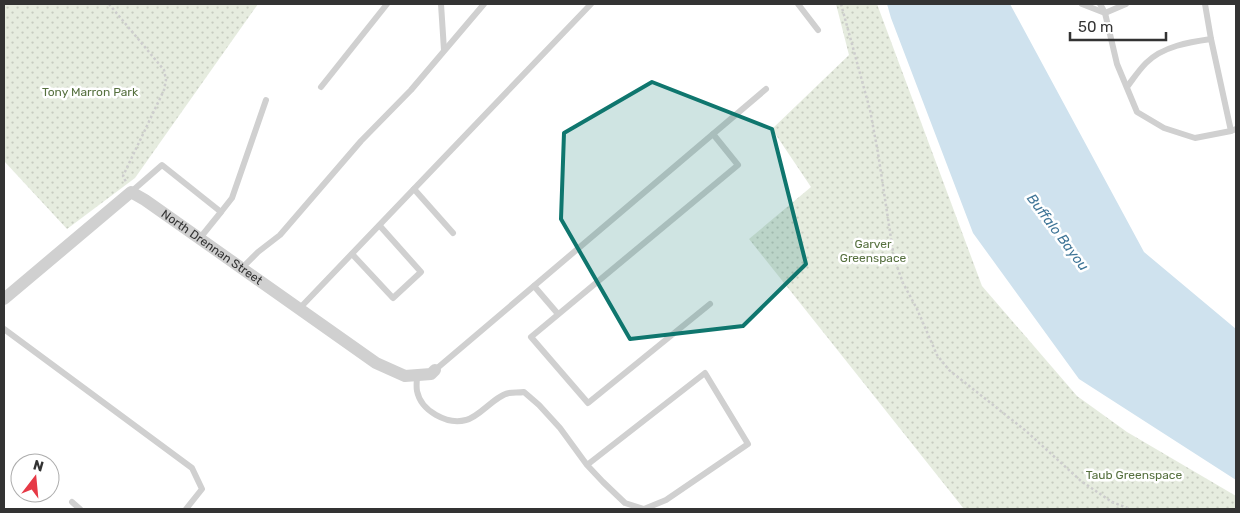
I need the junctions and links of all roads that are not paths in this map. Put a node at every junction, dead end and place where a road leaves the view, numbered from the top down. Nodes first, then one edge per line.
1 (388, 4) edge
2 (441, 4) edge
3 (484, 4) edge
4 (591, 4) edge
5 (798, 4) edge
6 (1082, 4) edge
7 (1100, 4) edge
8 (1126, 4) edge
9 (1205, 4) edge
10 (1105, 13) junction
11 (818, 30) dead end
12 (1211, 40) junction
13 (444, 50) junction
14 (321, 87) dead end
15 (1126, 87) junction
16 (766, 89) dead end
17 (266, 100) dead end
18 (1234, 130) edge
19 (713, 134) junction
20 (414, 189) junction
21 (130, 192) junction
22 (221, 212) junction
23 (380, 226) junction
24 (453, 233) dead end
25 (200, 238) junction
26 (352, 254) junction
27 (242, 268) junction
28 (534, 286) junction
29 (4, 299) edge
30 (710, 304) dead end
31 (299, 309) junction
32 (558, 314) junction
33 (4, 329) edge
34 (435, 370) joint
35 (417, 375) junction
36 (587, 466) junction
37 (72, 502) dead end
38 (80, 509) edge
39 (186, 509) edge

1 - 14 lane
2 - 13 lane
3 - 13 lane
4 - 20 lane
5 - 11 lane
6 - 10 lane
7 - 10 lane
8 - 10 lane
9 - 12 lane
10 - 15 lane
12 - 15 lane
12 - 18 lane
13 - 27 lane
15 - 18 lane
16 - 19 lane
17 - 22 lane
19 - 28 lane
19 - 32 lane
20 - 23 lane
20 - 24 lane
21 - 22 lane
21 - 25 street, North Drennan Street
21 - 29 street
22 - 25 lane
23 - 26 lane
23 - 26 lane
25 - 27 street, North Drennan Street
26 - 31 lane
27 - 31 street, North Drennan Street
28 - 32 lane
28 - 34 lane
30 - 32 lane
31 - 35 street, North Drennan Street
33 - 39 lane
34 - 35 street, North Drennan Street
35 - 36 lane
36 - 36 lane
37 - 38 lane

